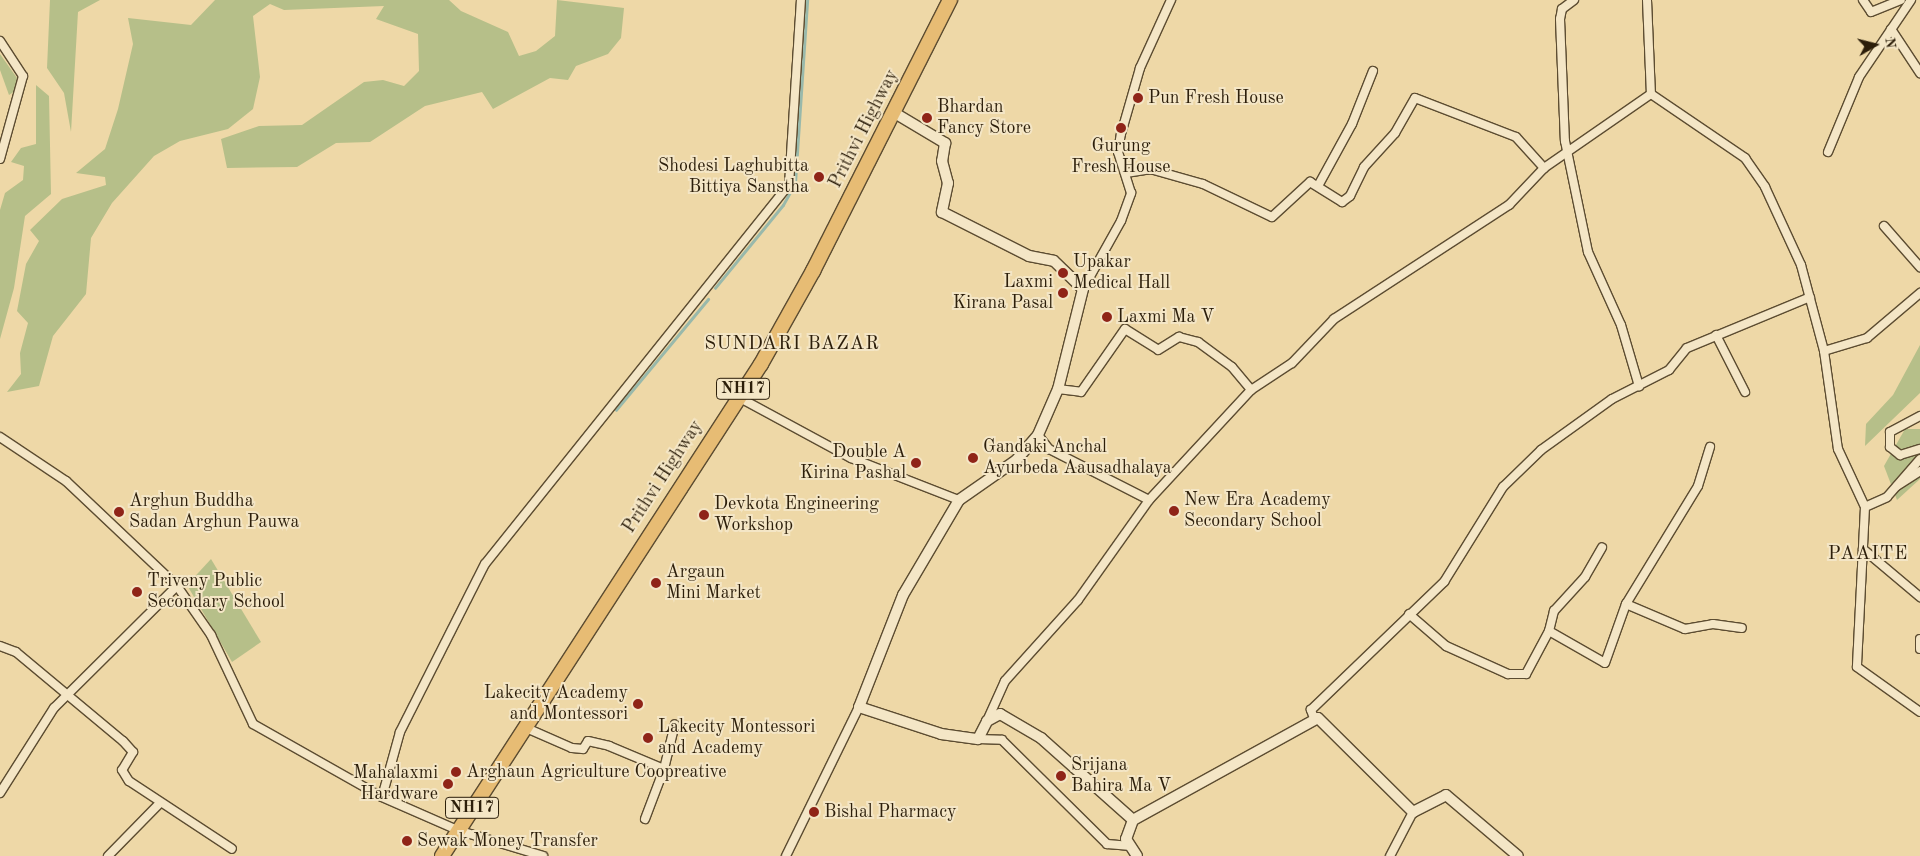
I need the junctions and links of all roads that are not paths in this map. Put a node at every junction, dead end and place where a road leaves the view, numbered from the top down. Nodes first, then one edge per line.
1 (801, 0) edge
2 (950, 0) edge
3 (1172, 0) edge
4 (1574, 0) edge
5 (1647, 0) edge
6 (1863, 0) edge
7 (1901, 0) edge
8 (1911, 0) edge
9 (1891, 29) junction
10 (0, 41) edge
11 (1373, 71) dead end
12 (1920, 72) edge
13 (1651, 94) junction
14 (893, 112) junction
15 (1568, 151) junction
16 (1828, 152) dead end
17 (0, 159) edge
18 (1544, 168) junction
19 (1126, 173) junction
20 (1318, 186) junction
21 (1884, 226) dead end
22 (1920, 267) edge
23 (1083, 289) junction
24 (1920, 293) edge
25 (1810, 297) junction
26 (1716, 335) junction
27 (1824, 351) junction
28 (1640, 386) junction
29 (1058, 389) junction
30 (1251, 390) junction
31 (1746, 392) dead end
32 (738, 397) junction
33 (1920, 416) edge
34 (1038, 435) junction
35 (0, 437) edge
36 (1710, 447) dead end
37 (1920, 449) edge
38 (1920, 459) edge
39 (1920, 471) edge
40 (1896, 487) junction
41 (958, 500) junction
42 (1149, 500) junction
43 (1864, 507) junction
44 (1602, 547) dead end
45 (1863, 549) junction
46 (177, 586) junction
47 (1920, 597) edge
48 (1626, 604) junction
49 (1410, 614) junction
50 (1742, 628) dead end
51 (1549, 631) junction
52 (1920, 639) edge
53 (0, 646) edge
54 (1920, 649) edge
55 (66, 694) junction
56 (859, 707) junction
57 (1920, 712) edge
58 (1314, 718) junction
59 (987, 721) junction
60 (675, 724) dead end
61 (524, 727) junction
62 (978, 740) junction
63 (664, 769) junction
64 (0, 793) edge
65 (382, 797) junction
66 (159, 804) junction
67 (1413, 812) junction
68 (645, 819) dead end
69 (1133, 820) junction
70 (457, 830) junction
71 (1128, 846) junction
72 (232, 849) dead end
73 (108, 856) edge
74 (442, 856) edge
75 (543, 856) edge
76 (786, 856) edge
77 (1137, 856) edge
78 (1390, 856) edge
79 (1518, 856) edge

1 - 65 street
2 - 14 highway, Prithvi Highway / NH17
3 - 19 street
4 - 15 street
5 - 13 street
6 - 7 street
8 - 9 street
9 - 12 street
9 - 16 street
10 - 17 street
11 - 20 street
13 - 15 street
13 - 25 street
14 - 23 main road
14 - 32 highway, Prithvi Highway / NH17
15 - 18 street
15 - 28 street
18 - 20 street
18 - 30 street
19 - 20 street
19 - 23 street
21 - 22 street
23 - 29 main road
24 - 27 street
25 - 26 street
25 - 27 street
26 - 28 street
26 - 31 street
27 - 43 street
28 - 49 street
29 - 30 street
29 - 34 main road
30 - 42 street
32 - 41 street
32 - 61 highway, Prithvi Highway / NH17
33 - 37 street
34 - 41 main road
34 - 42 street
35 - 46 street
36 - 48 street
38 - 40 street
39 - 40 street
40 - 43 street
41 - 56 main road
42 - 59 street
43 - 45 street
44 - 51 street
45 - 47 street
45 - 57 street
46 - 55 street
46 - 65 street
48 - 50 street
48 - 51 street
49 - 51 street
49 - 58 street
52 - 54 street
53 - 55 street
55 - 64 street
55 - 66 street
56 - 62 main road
56 - 76 street
58 - 67 main road
58 - 69 main road
59 - 62 main road
59 - 69 main road
60 - 63 street
61 - 63 street
61 - 70 highway, Prithvi Highway / NH17
62 - 71 street
63 - 68 street
65 - 70 street
66 - 72 street
66 - 73 street
67 - 78 street
67 - 79 main road
69 - 71 main road
70 - 74 highway, Prithvi Highway / NH17
70 - 75 street
71 - 77 main road

